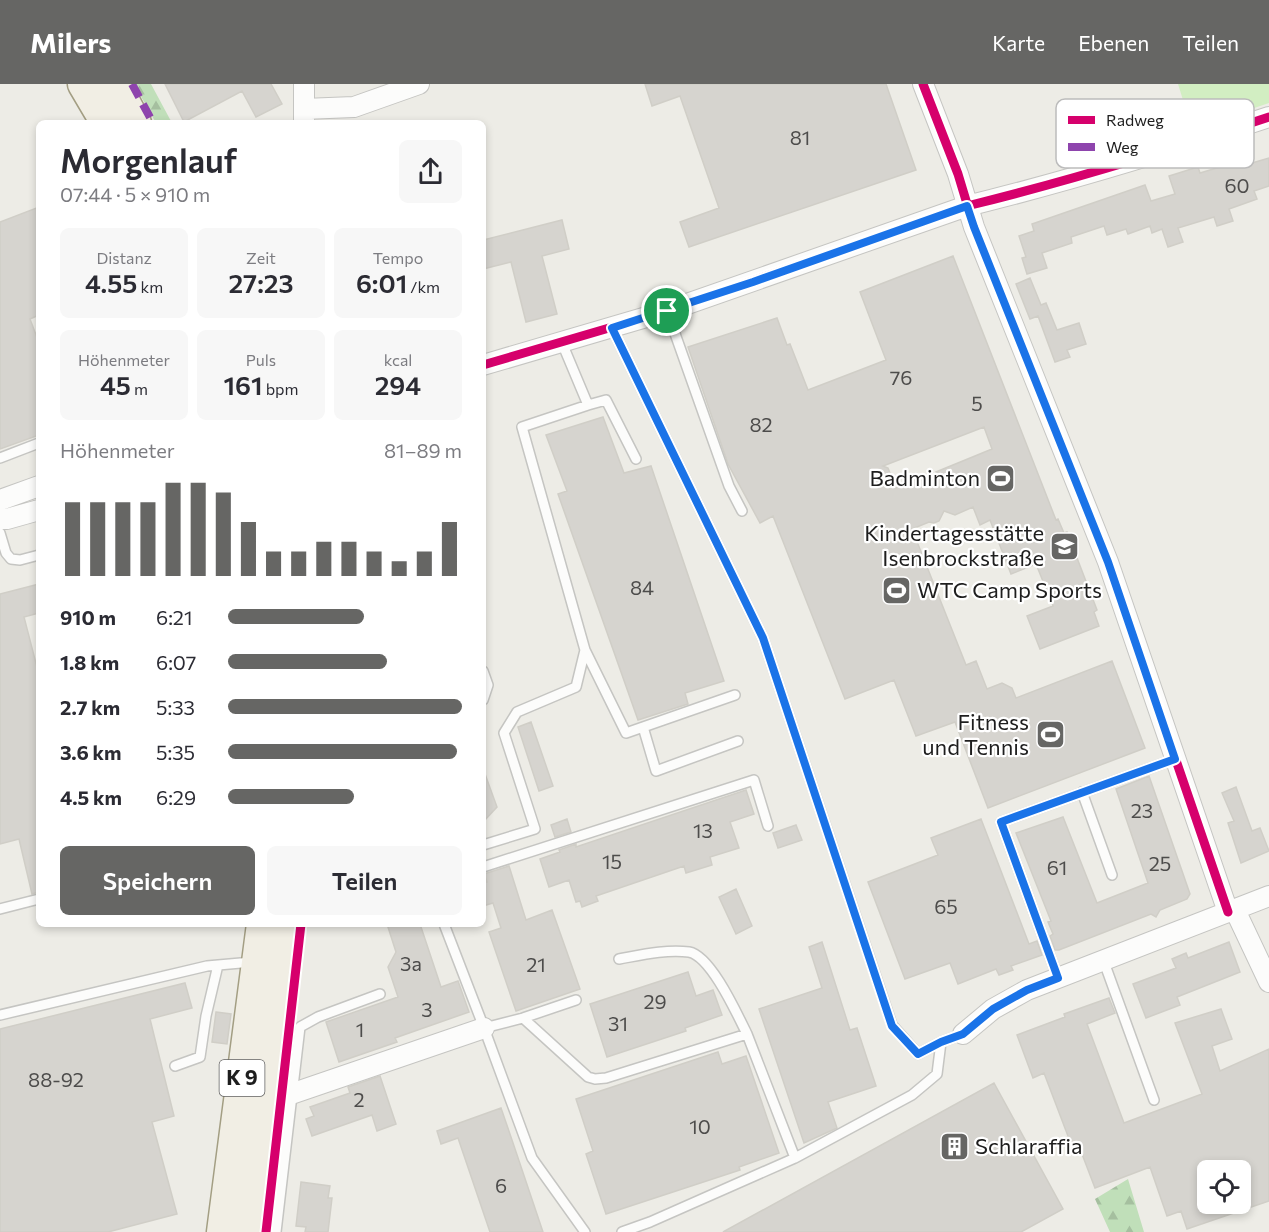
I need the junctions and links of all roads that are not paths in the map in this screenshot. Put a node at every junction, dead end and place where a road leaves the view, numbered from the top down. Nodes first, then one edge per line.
1 (84, 84) edge
2 (115, 84) edge
3 (304, 84) edge
4 (418, 84) edge
5 (923, 84) edge
6 (304, 116) edge
7 (1269, 117) edge
8 (104, 120) edge
9 (134, 120) edge
10 (1254, 122) edge
11 (1104, 168) edge
12 (967, 206) junction
13 (667, 311) junction
14 (612, 328) junction
15 (562, 343) junction
16 (486, 364) edge
17 (588, 405) junction
18 (36, 444) edge
19 (0, 459) edge
20 (636, 459) dead end
21 (36, 487) edge
22 (0, 500) edge
23 (36, 511) edge
24 (742, 511) dead end
25 (0, 519) edge
26 (0, 533) edge
27 (36, 556) edge
28 (585, 650) junction
29 (735, 695) dead end
30 (644, 727) junction
31 (738, 741) dead end
32 (1175, 759) junction
33 (1082, 792) junction
34 (768, 826) dead end
35 (486, 844) edge
36 (486, 866) edge
37 (1112, 875) dead end
38 (1269, 896) edge
39 (36, 900) edge
40 (0, 909) edge
41 (1231, 911) junction
42 (262, 927) edge
43 (284, 927) edge
44 (445, 927) edge
45 (619, 959) dead end
46 (257, 962) junction
47 (1104, 962) junction
48 (218, 965) junction
49 (1058, 978) junction
50 (1269, 982) edge
51 (380, 994) dead end
52 (576, 1000) dead end
53 (0, 1015) edge
54 (523, 1018) junction
55 (484, 1028) junction
56 (747, 1034) junction
57 (963, 1034) joint
58 (941, 1042) junction
59 (175, 1066) dead end
60 (278, 1092) junction
61 (1154, 1100) dead end
62 (795, 1158) junction
63 (222, 1232) edge
64 (248, 1232) edge
65 (276, 1232) edge
66 (585, 1232) edge
67 (622, 1232) edge

1 - 8 main road
2 - 9 main road
3 - 6 street
4 - 6 street
5 - 12 street
7 - 10 street
11 - 12 street
12 - 13 street
12 - 32 street
13 - 14 street
13 - 24 lane
14 - 15 street
14 - 58 lane
15 - 16 street
15 - 17 lane
17 - 20 lane
17 - 28 lane
18 - 19 lane
21 - 22 street
23 - 25 street
26 - 27 lane
28 - 30 lane
28 - 35 lane
29 - 30 lane
30 - 31 lane
32 - 33 lane
32 - 41 street
33 - 37 lane
33 - 49 lane
34 - 36 lane
38 - 41 street
39 - 40 lane
41 - 47 street
41 - 50 street
42 - 46 main road, K 9
43 - 60 main road, K 9
44 - 55 lane
45 - 56 lane
46 - 48 lane
46 - 63 main road, K 9
47 - 49 street
47 - 61 lane
48 - 53 lane
48 - 59 lane
49 - 57 street
51 - 60 lane
52 - 54 lane
54 - 55 lane
54 - 56 lane
55 - 60 street
55 - 66 lane
56 - 62 lane
57 - 58 lane
58 - 62 lane
60 - 64 main road, K 9
60 - 65 lane
62 - 67 lane

